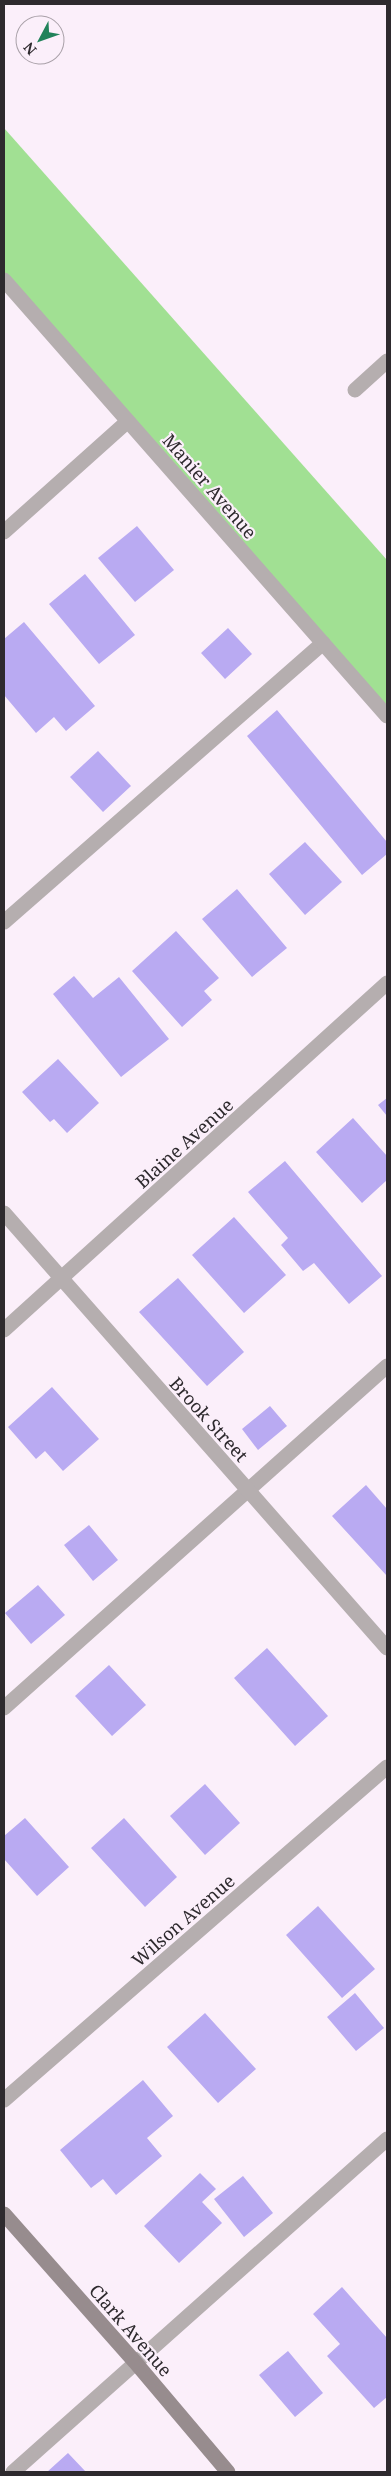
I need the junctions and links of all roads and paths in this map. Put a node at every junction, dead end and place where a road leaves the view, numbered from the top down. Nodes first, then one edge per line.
1 (4, 280) edge
2 (387, 361) edge
3 (355, 390) dead end
4 (128, 421) junction
5 (4, 532) edge
6 (323, 643) junction
7 (387, 716) edge
8 (4, 922) edge
9 (387, 982) edge
10 (4, 1214) edge
11 (62, 1280) junction
12 (4, 1330) edge
13 (387, 1366) edge
14 (247, 1490) junction
15 (387, 1648) edge
16 (4, 1708) edge
17 (387, 1767) edge
18 (4, 2100) edge
19 (387, 2139) edge
20 (4, 2214) edge
21 (135, 2362) junction
22 (13, 2472) edge
23 (228, 2472) edge

1 - 4 street, Manier Avenue
2 - 3 street
4 - 5 street
4 - 6 street, Manier Avenue
6 - 7 street, Manier Avenue
6 - 8 street
9 - 11 street, Blaine Avenue
10 - 11 street, Brook Street
11 - 12 street, Blaine Avenue
11 - 14 street, Brook Street
13 - 14 street
14 - 15 street, Brook Street
14 - 16 street
17 - 18 street, Wilson Avenue
19 - 21 street
20 - 21 street, Clark Avenue
21 - 22 street
21 - 23 street, Clark Avenue

